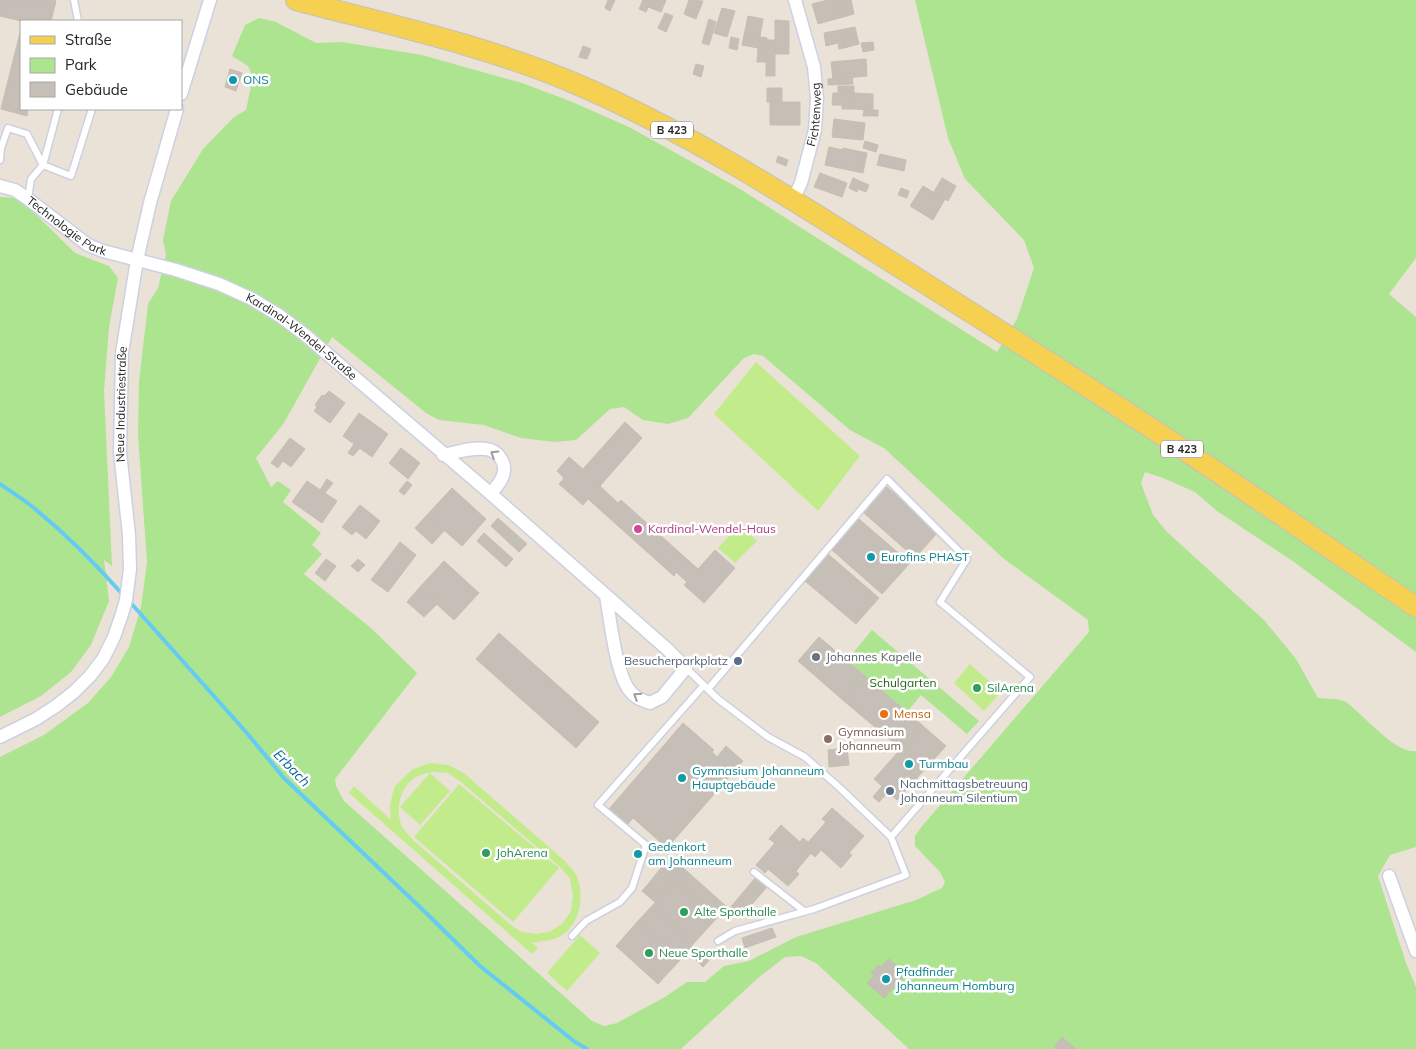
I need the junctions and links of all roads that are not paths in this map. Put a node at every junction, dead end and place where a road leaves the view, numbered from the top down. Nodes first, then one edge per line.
1 (74, 0) edge
2 (210, 0) edge
3 (296, 0) edge
4 (795, 0) edge
5 (78, 20) edge
6 (182, 91) edge
7 (58, 110) edge
8 (92, 110) edge
9 (177, 110) edge
10 (0, 160) edge
11 (43, 166) junction
12 (0, 186) edge
13 (28, 199) junction
14 (793, 200) junction
15 (137, 260) junction
16 (443, 454) junction
17 (491, 494) junction
18 (606, 596) junction
19 (1416, 606) edge
20 (686, 668) junction
21 (706, 687) junction
22 (0, 737) edge
23 (891, 837) junction
24 (754, 872) dead end
25 (1389, 876) dead end
26 (804, 911) junction
27 (572, 936) dead end
28 (718, 941) dead end
29 (1416, 951) edge

1 - 5 lane
2 - 6 street
3 - 14 main road, B 423
4 - 14 street, Fichtenweg
7 - 11 lane
8 - 11 lane
9 - 15 street, Neue Industriestraße
10 - 11 lane
11 - 13 lane
12 - 13 street, Technologie Park
13 - 15 street, Technologie Park
14 - 19 main road, B 423
15 - 16 street, Kardinal-Wendel-Straße
15 - 22 street, Neue Industriestraße
16 - 17 street, Kardinal-Wendel-Straße
17 -> 16 street
17 - 18 street, Kardinal-Wendel-Straße
18 - 20 street, Kardinal-Wendel-Straße
20 -> 18 street
20 - 21 lane
21 - 23 lane
21 - 23 lane
21 - 27 lane
23 - 26 lane
24 - 26 lane
25 - 29 street
26 - 28 lane

